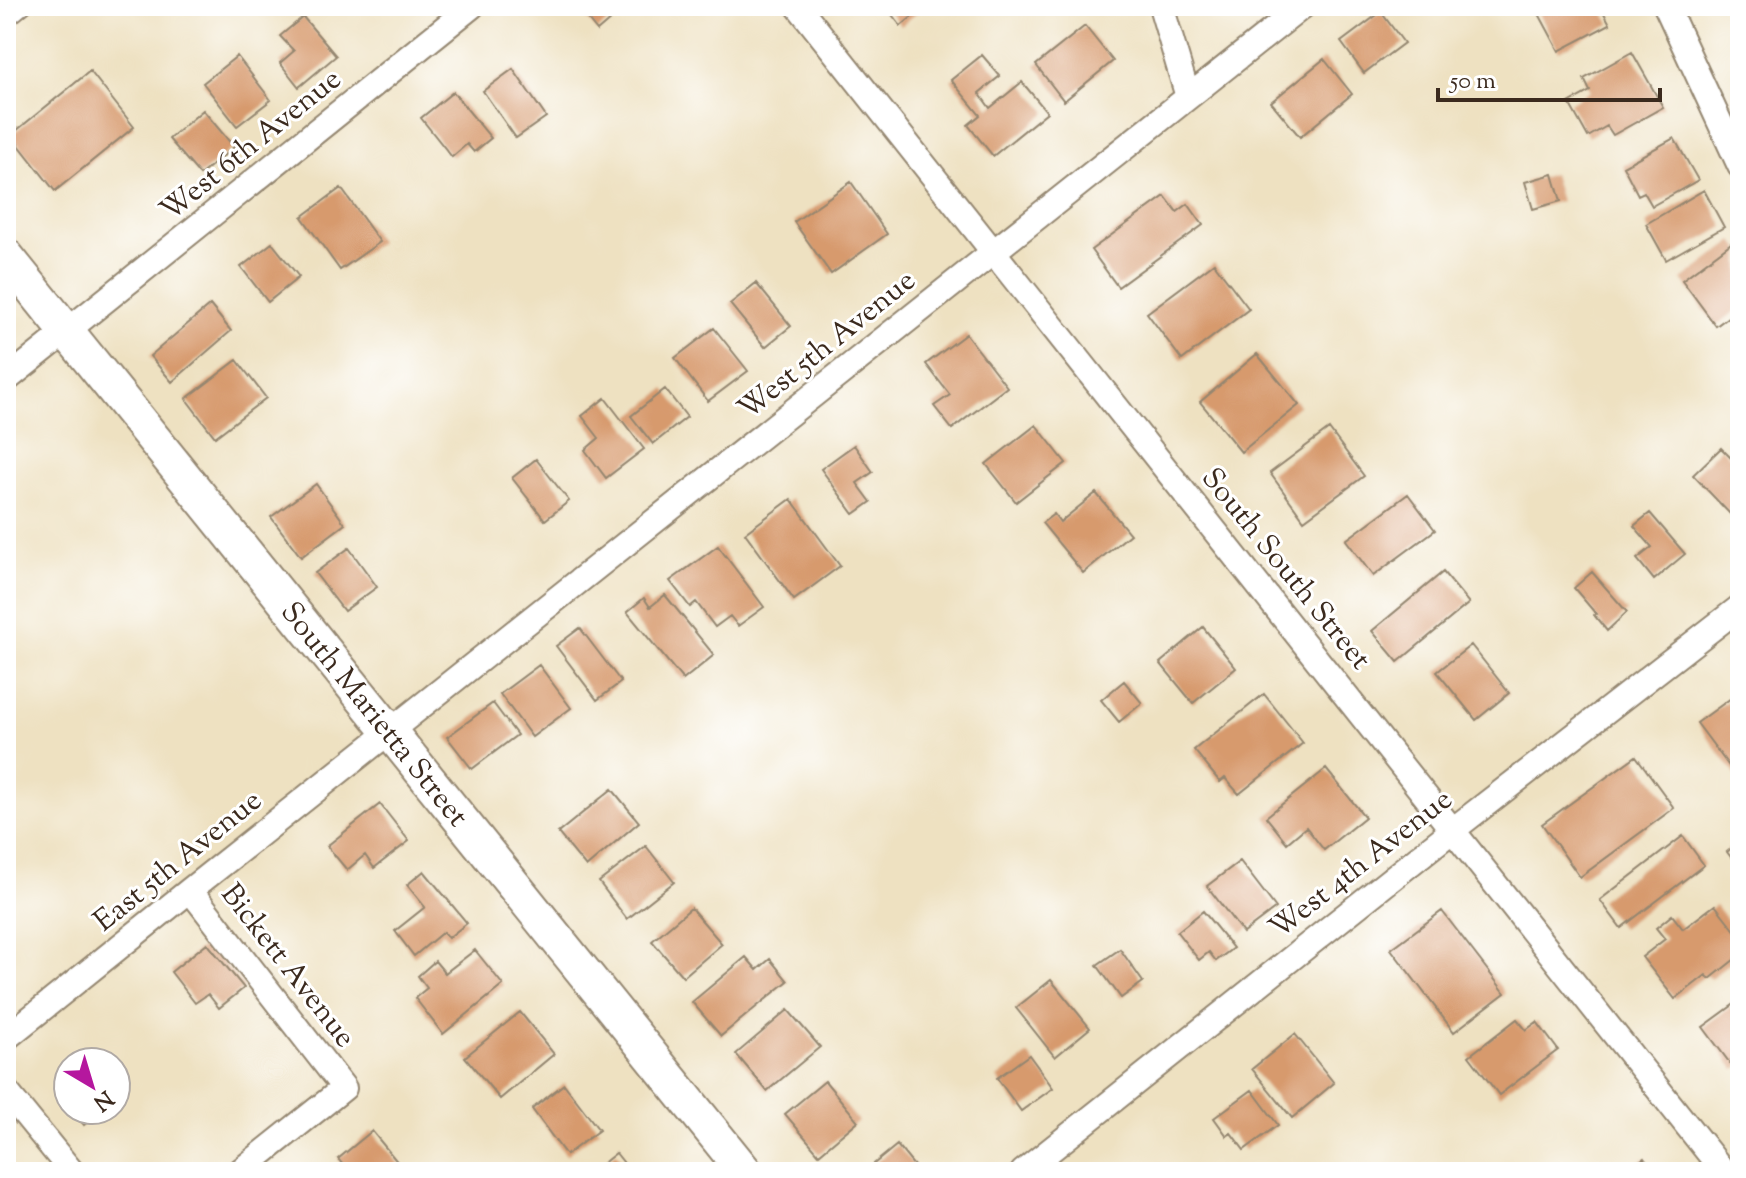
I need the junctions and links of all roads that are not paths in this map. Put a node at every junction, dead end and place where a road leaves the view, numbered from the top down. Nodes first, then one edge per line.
1 (25, 6) edge
2 (472, 6) edge
3 (798, 6) edge
4 (1161, 6) edge
5 (1303, 6) edge
6 (1666, 6) edge
7 (8, 20) edge
8 (1188, 97) junction
9 (1740, 166) edge
10 (994, 251) junction
11 (6, 256) edge
12 (68, 331) junction
13 (6, 380) edge
14 (1740, 607) edge
15 (389, 733) junction
16 (1454, 829) junction
17 (190, 890) junction
18 (6, 1038) edge
19 (6, 1091) edge
20 (72, 1172) edge
21 (239, 1172) edge
22 (745, 1172) edge
23 (1023, 1172) edge
24 (1724, 1172) edge

1 - 7 lane
2 - 12 street, West 6th Avenue
3 - 10 street, South South Street
4 - 8 street
5 - 8 street, West 5th Avenue
6 - 9 street
8 - 10 street, West 5th Avenue
10 - 15 street, West 5th Avenue
10 - 16 street, South South Street
11 - 12 main road, South Marietta Street
12 - 13 street, West 6th Avenue
12 - 15 main road, South Marietta Street
14 - 16 street, West 4th Avenue
15 - 17 street, East 5th Avenue
15 - 22 main road, South Marietta Street
16 - 23 street, West 4th Avenue
16 - 24 street, South South Street
17 - 18 street, East 5th Avenue
17 - 21 street, Bickett Avenue
19 - 20 street

